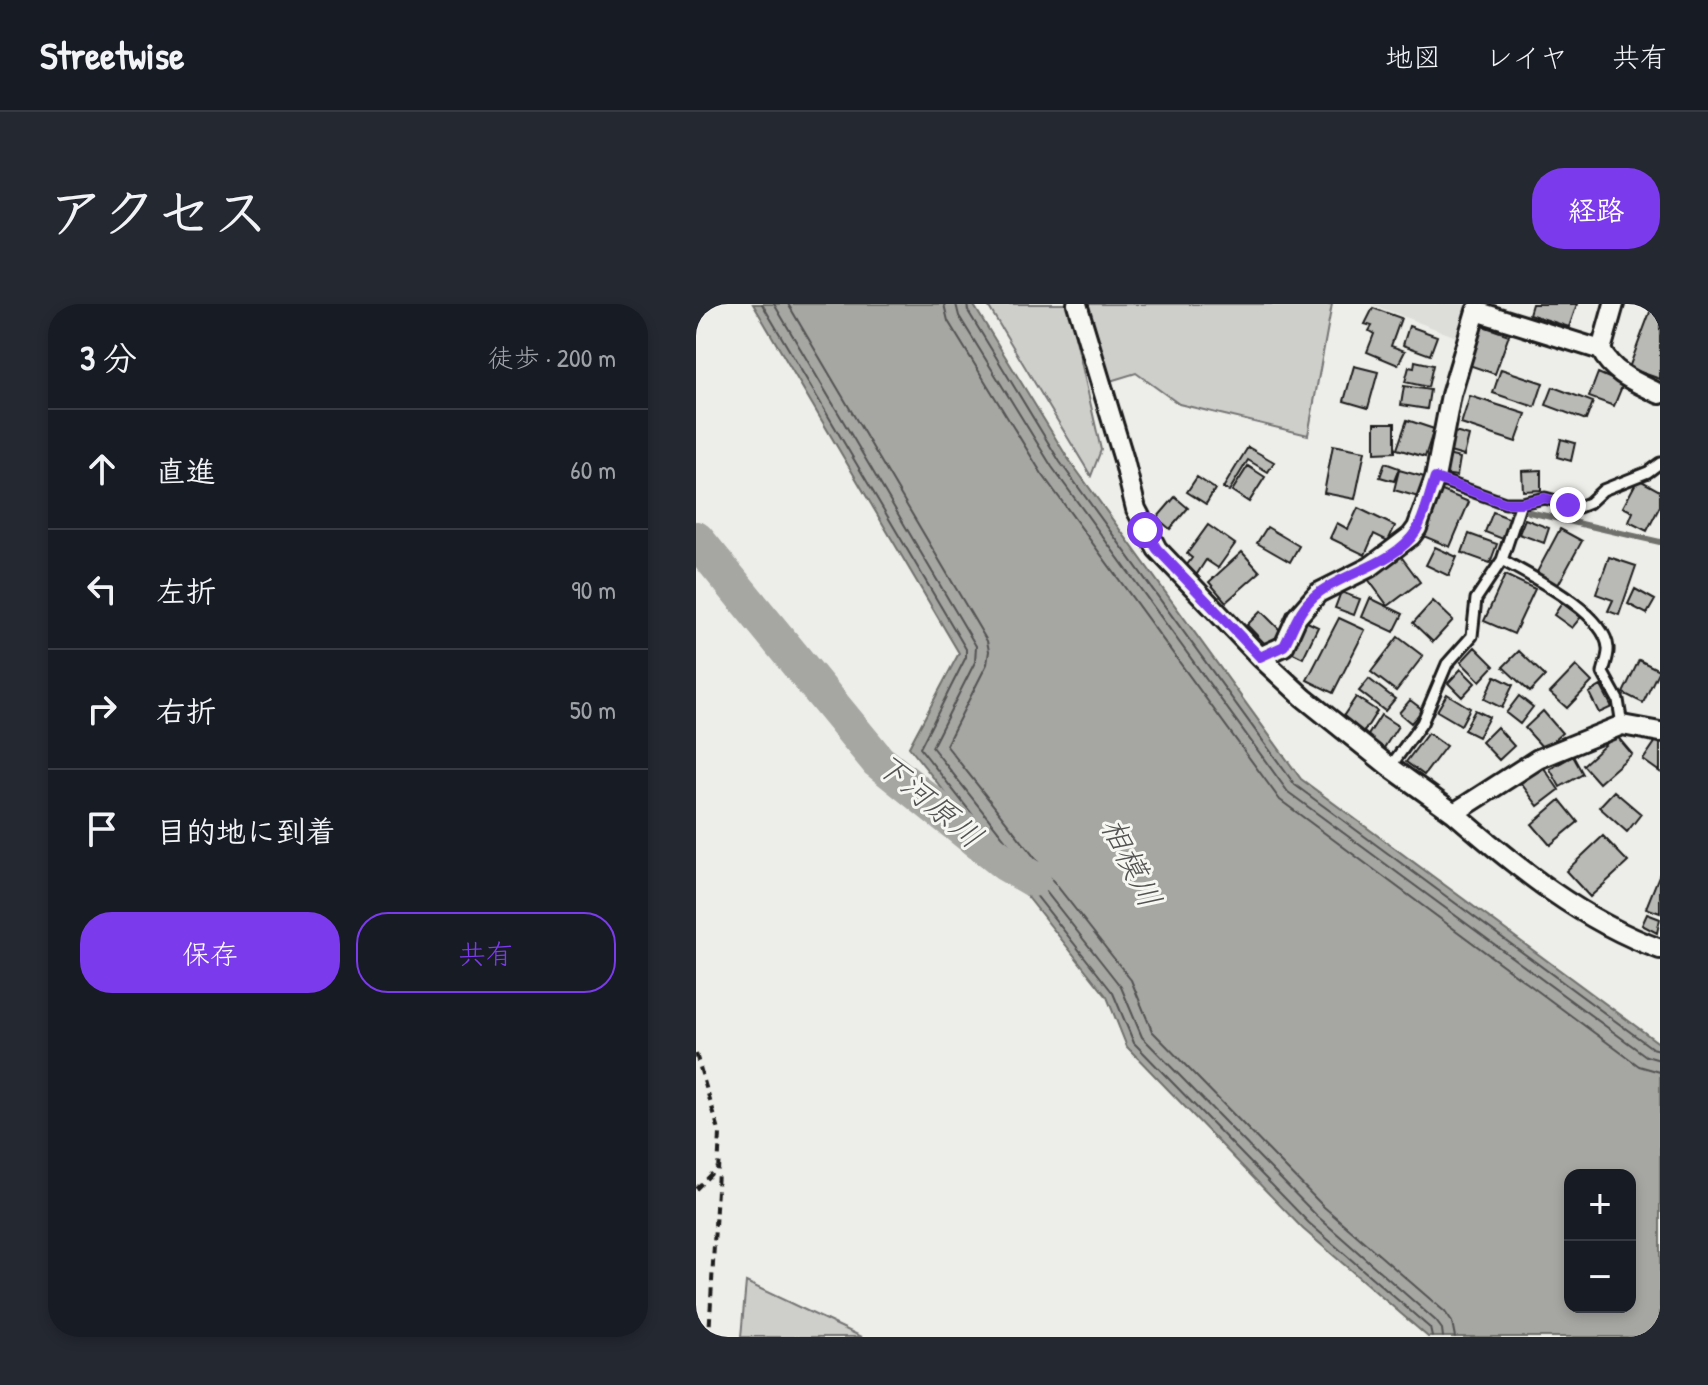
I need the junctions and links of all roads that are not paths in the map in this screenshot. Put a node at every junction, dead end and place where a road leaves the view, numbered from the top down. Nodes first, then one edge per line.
1 (1077, 304) edge
2 (1614, 304) edge
3 (1475, 308) edge
4 (1601, 350) junction
5 (1660, 394) edge
6 (1660, 463) edge
7 (1435, 478) junction
8 (1521, 503) junction
9 (1502, 560) junction
10 (1260, 657) junction
11 (1622, 725) junction
12 (1660, 732) edge
13 (1390, 767) junction
14 (1454, 813) junction
15 (1660, 949) edge

1 - 10 street
2 - 4 street
3 - 4 street
3 - 7 street
4 - 5 street
6 - 8 lane
7 - 8 lane
7 - 10 street
8 - 9 lane
9 - 11 lane
9 - 13 lane
10 - 13 street
11 - 12 street
11 - 14 street
13 - 14 street
14 - 15 street

